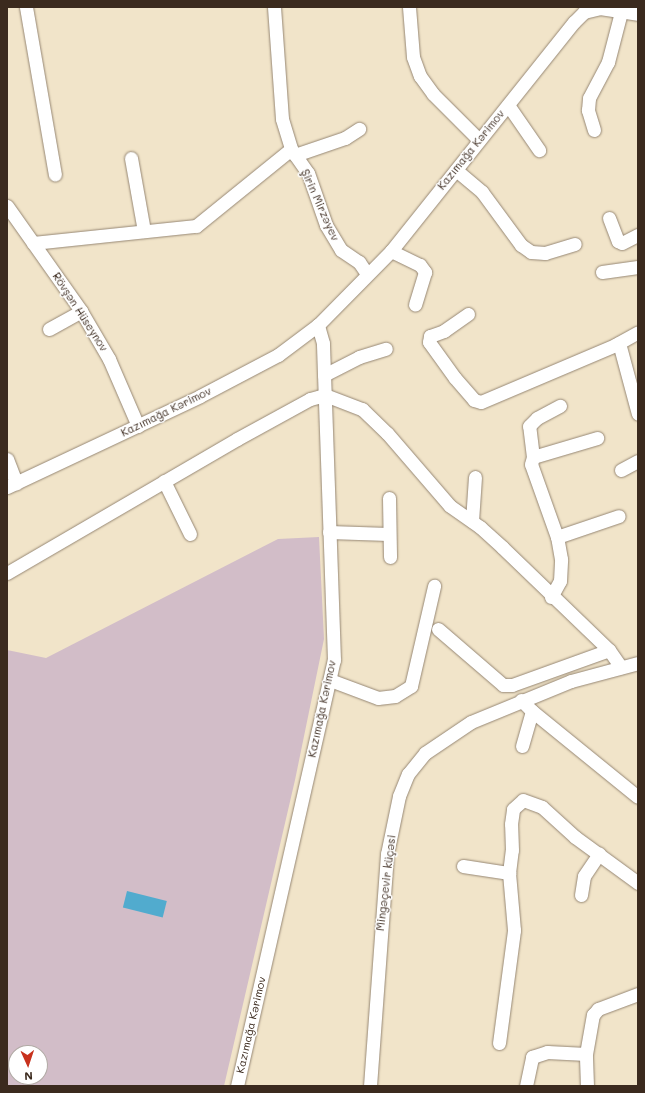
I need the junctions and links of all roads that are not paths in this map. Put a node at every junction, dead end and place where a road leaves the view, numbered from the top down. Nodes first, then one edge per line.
1 (26, 7) edge
2 (274, 7) edge
3 (409, 7) edge
4 (586, 10) edge
5 (621, 12) junction
6 (638, 14) edge
7 (508, 105) junction
8 (359, 129) dead end
9 (594, 130) dead end
10 (479, 140) junction
11 (539, 150) dead end
12 (293, 152) junction
13 (131, 158) dead end
14 (456, 170) junction
15 (55, 175) dead end
16 (7, 206) edge
17 (609, 218) dead end
18 (144, 231) junction
19 (638, 235) edge
20 (33, 243) junction
21 (575, 244) dead end
22 (391, 251) junction
23 (638, 267) edge
24 (602, 272) dead end
25 (367, 274) junction
26 (415, 305) dead end
27 (81, 310) junction
28 (468, 314) dead end
29 (318, 325) junction
30 (49, 329) dead end
31 (638, 332) edge
32 (619, 343) junction
33 (386, 350) dead end
34 (324, 375) junction
35 (325, 395) junction
36 (560, 406) dead end
37 (638, 414) edge
38 (138, 426) junction
39 (597, 438) dead end
40 (534, 457) junction
41 (7, 459) edge
42 (638, 461) edge
43 (621, 470) dead end
44 (475, 477) dead end
45 (164, 481) junction
46 (11, 485) edge
47 (390, 498) dead end
48 (620, 516) dead end
49 (472, 521) junction
50 (329, 532) junction
51 (190, 534) dead end
52 (388, 534) junction
53 (557, 537) junction
54 (390, 557) dead end
55 (7, 573) edge
56 (434, 586) dead end
57 (551, 597) junction
58 (438, 629) dead end
59 (609, 650) junction
60 (638, 663) edge
61 (621, 667) junction
62 (330, 680) junction
63 (521, 700) junction
64 (532, 711) junction
65 (522, 746) dead end
66 (638, 797) edge
67 (599, 854) junction
68 (463, 866) dead end
69 (509, 873) junction
70 (638, 883) edge
71 (580, 895) dead end
72 (638, 994) edge
73 (499, 1043) dead end
74 (586, 1054) junction
75 (237, 1086) edge
76 (370, 1086) edge
77 (526, 1086) edge
78 (587, 1086) edge

1 - 15 street
2 - 12 street, Şirin Mirzəyev
3 - 10 street
4 - 5 street, Kazımağa Kərimov
4 - 7 street, Kazımağa Kərimov
5 - 6 street, Kazımağa Kərimov
5 - 9 street
7 - 10 street, Kazımağa Kərimov
7 - 11 street
8 - 12 street
10 - 14 street, Kazımağa Kərimov
12 - 18 street
12 - 25 street, Şirin Mirzəyev
13 - 18 street
14 - 21 street
14 - 22 street, Kazımağa Kərimov
16 - 20 street, Rövşən Hüseynov
17 - 19 street
18 - 20 street
20 - 27 street, Rövşən Hüseynov
22 - 25 street, Kazımağa Kərimov
22 - 26 street
23 - 24 street
25 - 29 street, Kazımağa Kərimov
27 - 30 street
27 - 38 street, Rövşən Hüseynov
28 - 32 street
29 - 34 street, Kazımağa Kərimov
29 - 38 street, Kazımağa Kərimov
31 - 32 street
32 - 37 street
33 - 34 street
34 - 35 street, Kazımağa Kərimov
35 - 45 street
35 - 49 street
35 - 50 street, Kazımağa Kərimov
36 - 40 street
38 - 46 street, Kazımağa Kərimov
39 - 40 street
40 - 53 street
41 - 46 street
42 - 43 street
44 - 49 street
45 - 51 street
45 - 55 street
47 - 52 street
48 - 53 street
49 - 57 street
50 - 52 street
50 - 62 street, Kazımağa Kərimov
52 - 54 street
53 - 57 street
56 - 62 street
57 - 59 street
58 - 59 street
59 - 61 street
60 - 61 street, Mingəçevir küçəsi
61 - 63 street, Mingəçevir küçəsi
62 - 75 street, Kazımağa Kərimov
63 - 64 street
63 - 76 street, Mingəçevir küçəsi
64 - 65 street
64 - 66 street
67 - 69 street
67 - 70 street
67 - 71 street
68 - 69 street
69 - 73 street
72 - 74 street
74 - 77 street
74 - 78 street

